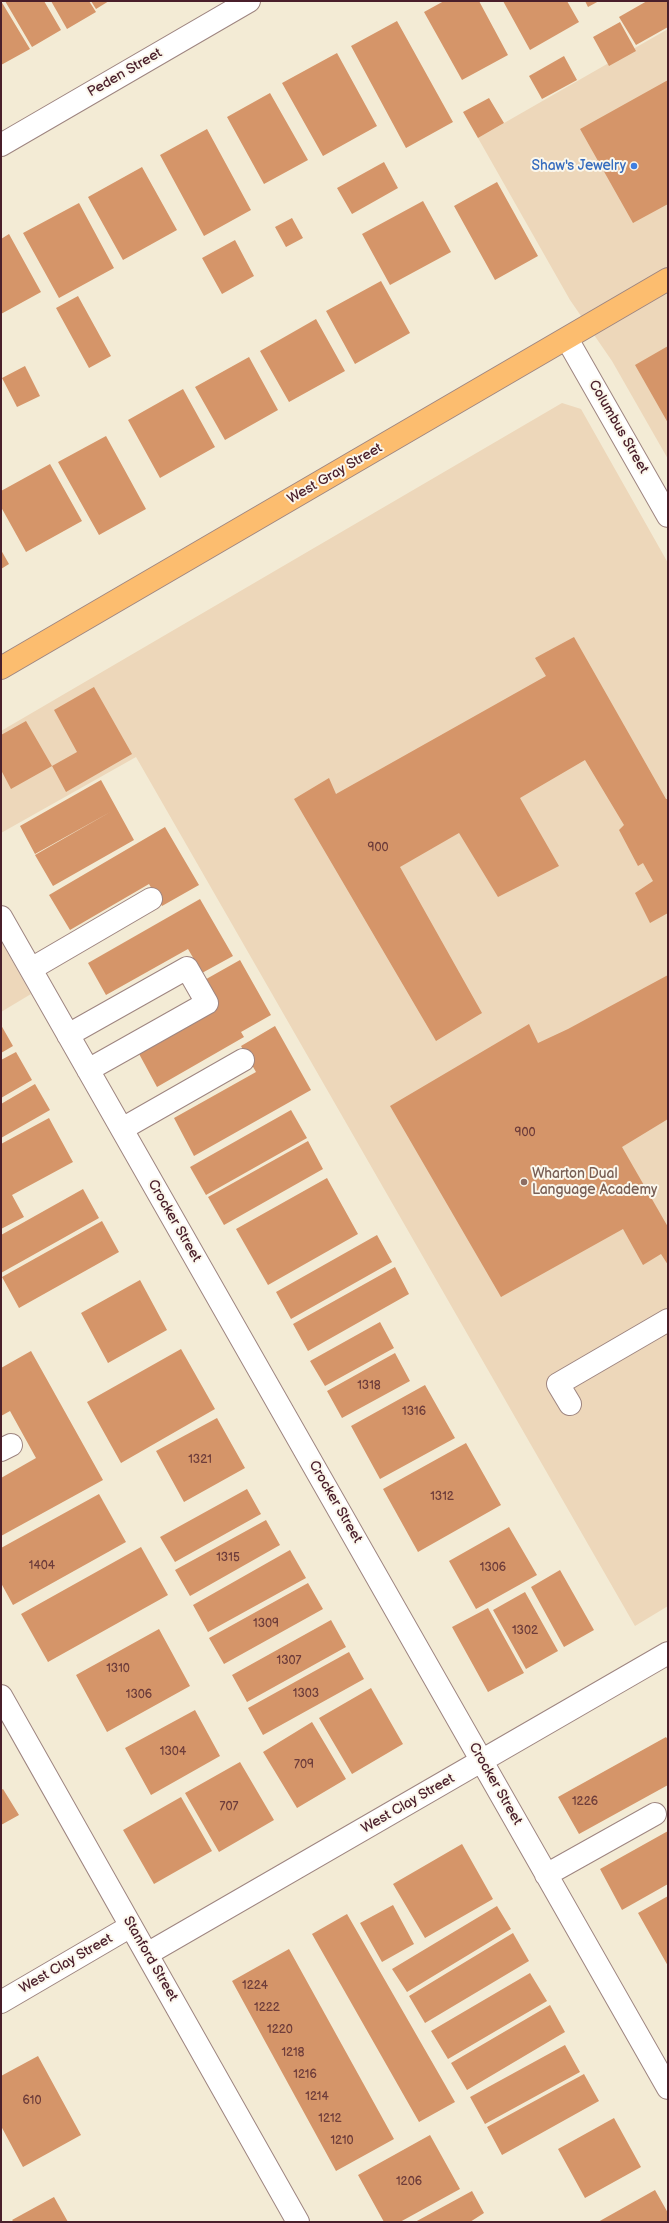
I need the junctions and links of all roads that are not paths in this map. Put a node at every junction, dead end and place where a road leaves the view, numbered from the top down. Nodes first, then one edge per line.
1 (249, 1) edge
2 (1, 145) edge
3 (668, 279) edge
4 (567, 339) junction
5 (668, 516) edge
6 (1, 668) edge
7 (151, 899) dead end
8 (1, 917) edge
9 (31, 969) junction
10 (68, 1035) junction
11 (243, 1060) dead end
12 (88, 1070) junction
13 (122, 1129) junction
14 (668, 1320) edge
15 (570, 1404) dead end
16 (668, 1653) edge
17 (1, 1696) edge
18 (482, 1761) junction
19 (655, 1814) dead end
20 (546, 1875) junction
21 (131, 1926) junction
22 (147, 1954) junction
23 (1, 2002) edge
24 (668, 2088) edge
25 (298, 2222) edge

1 - 2 street, Peden Street
3 - 4 main road, West Gray Street
4 - 5 street, Columbus Street
4 - 6 main road, West Gray Street
7 - 9 street
8 - 9 street, Crocker Street
9 - 10 street, Crocker Street
10 - 12 street, Crocker Street
10 - 12 street
11 - 13 street
12 - 13 street, Crocker Street
13 - 18 street, Crocker Street
14 - 15 street
16 - 18 street, West Clay Street
17 - 21 street, Stanford Street
18 - 20 street, Crocker Street
18 - 22 street, West Clay Street
19 - 20 street
20 - 24 street, Crocker Street
21 - 22 street, Stanford Street
21 - 23 street, West Clay Street
22 - 25 street, Stanford Street

